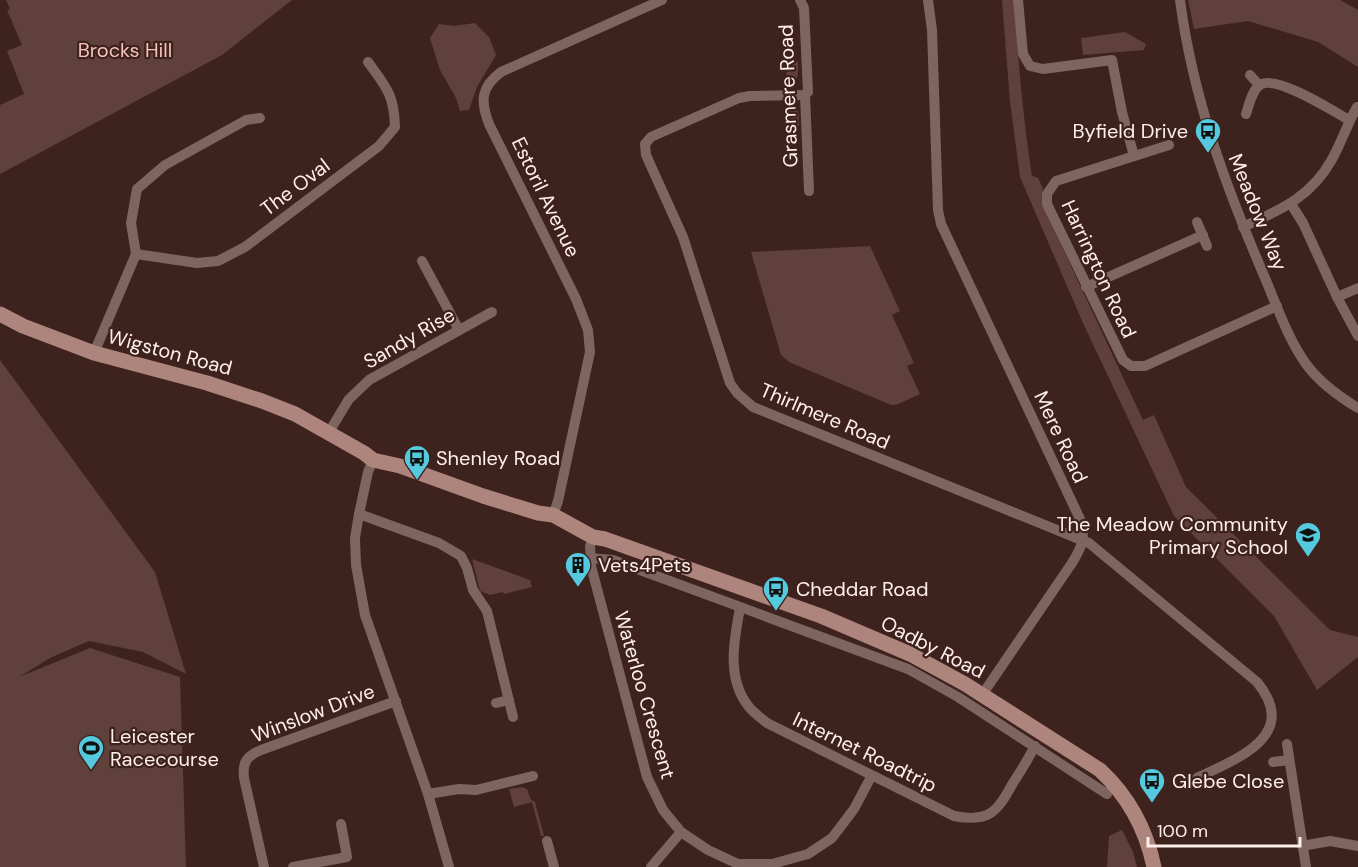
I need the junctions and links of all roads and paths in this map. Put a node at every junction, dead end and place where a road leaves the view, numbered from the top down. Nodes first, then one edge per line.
1 (662, 0) edge
2 (800, 0) edge
3 (928, 0) edge
4 (1018, 0) edge
5 (1180, 0) edge
6 (368, 62) dead end
7 (1250, 75) dead end
8 (1259, 85) junction
9 (805, 95) junction
10 (1357, 107) edge
11 (1246, 114) dead end
12 (260, 118) dead end
13 (1349, 120) junction
14 (1169, 145) dead end
15 (1134, 156) junction
16 (809, 191) dead end
17 (1291, 204) junction
18 (1197, 222) dead end
19 (1243, 227) junction
20 (1203, 235) junction
21 (1207, 246) dead end
22 (136, 254) junction
23 (422, 261) dead end
24 (1086, 287) junction
25 (1358, 288) edge
26 (1337, 297) junction
27 (1277, 306) junction
28 (492, 312) dead end
29 (0, 314) edge
30 (459, 330) junction
31 (1358, 336) edge
32 (94, 353) junction
33 (1358, 408) edge
34 (329, 432) junction
35 (373, 460) junction
36 (359, 514) junction
37 (553, 515) junction
38 (593, 537) junction
39 (1084, 540) junction
40 (590, 558) junction
41 (740, 608) junction
42 (982, 695) junction
43 (509, 700) junction
44 (396, 701) junction
45 (496, 703) dead end
46 (513, 717) dead end
47 (1287, 744) dead end
48 (1035, 746) junction
49 (1289, 760) junction
50 (1273, 762) dead end
51 (533, 776) dead end
52 (871, 777) junction
53 (1197, 778) dead end
54 (428, 794) junction
55 (1107, 794) dead end
56 (341, 824) dead end
57 (681, 832) junction
58 (547, 841) dead end
59 (1302, 846) junction
60 (1358, 846) edge
61 (264, 867) edge
62 (293, 867) edge
63 (449, 867) edge
64 (554, 867) edge
65 (651, 867) edge
66 (1154, 867) edge
67 (1306, 867) edge

1 - 37 street, Estoril Avenue
2 - 9 street, Grasmere Road
3 - 39 street, Mere Road
4 - 15 street
5 - 19 street, Meadow Way
6 - 22 street, The Oval
7 - 8 street
8 - 11 street
8 - 13 street
9 - 16 street, Grasmere Road
9 - 39 street, Thirlmere Road
10 - 13 street
12 - 22 street
13 - 17 street
14 - 15 street, Harrington Road
15 - 24 street, Harrington Road
17 - 19 street
17 - 26 street
18 - 20 street
19 - 27 street, Meadow Way
20 - 21 street
20 - 24 street
22 - 32 street
23 - 30 street
24 - 27 street, Harrington Road
25 - 26 street
26 - 31 street
27 - 33 street, Meadow Way
28 - 30 street, Sandy Rise
29 - 32 main road, Wigston Road
30 - 34 street, Sandy Rise
32 - 34 main road, Wigston Road
34 - 35 main road, Oadby Road
35 - 36 street
35 - 37 main road, Oadby Road
36 - 43 street
36 - 44 street
37 - 38 main road, Oadby Road
38 - 40 street, Waterloo Crescent
38 - 42 main road, Oadby Road
39 - 42 street
39 - 53 street
40 - 41 street, Oadby Road
40 - 57 street, Waterloo Crescent
41 - 48 street, Oadby Road
41 - 52 street, Internet Roadtrip
42 - 66 main road, Oadby Road
43 - 45 street
43 - 46 street
44 - 54 street
44 - 61 street, Winslow Drive
47 - 49 street
48 - 52 street, Internet Roadtrip
48 - 55 street, Oadby Road
49 - 50 street
49 - 59 street
51 - 54 street
52 - 57 street, Waterloo Crescent
54 - 63 street
56 - 62 street
57 - 65 street
58 - 64 street
59 - 60 street
59 - 67 street

